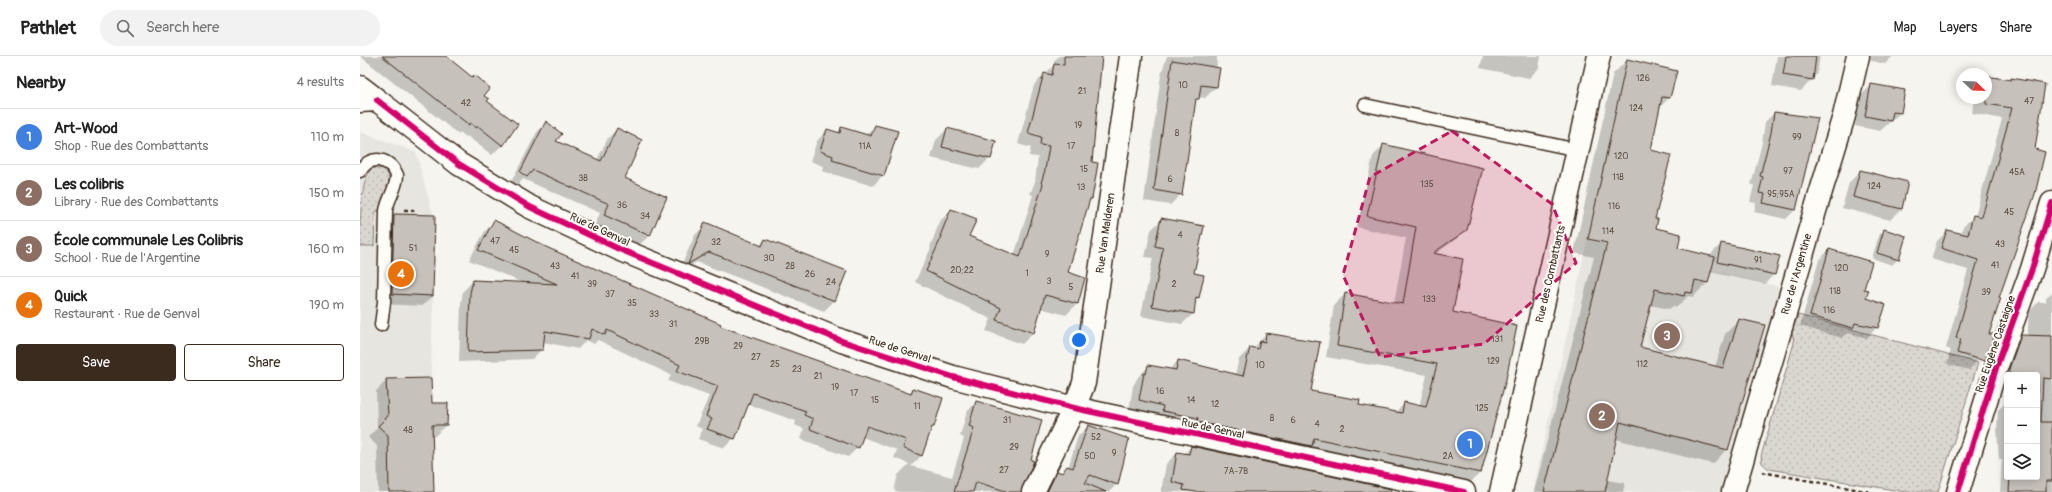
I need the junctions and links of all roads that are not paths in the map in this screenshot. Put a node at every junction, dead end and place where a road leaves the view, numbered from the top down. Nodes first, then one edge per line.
1 (1131, 56) edge
2 (1599, 56) edge
3 (1858, 56) edge
4 (360, 87) edge
5 (369, 101) edge
6 (1365, 105) dead end
7 (1578, 150) junction
8 (360, 171) edge
9 (2052, 203) edge
10 (381, 325) dead end
11 (1074, 408) junction
12 (1033, 492) edge
13 (1464, 492) edge
14 (1501, 492) edge
15 (1733, 492) edge
16 (1958, 492) edge

1 - 11 street, Rue Van Malderen
2 - 7 street, Rue des Combattants
3 - 15 street, Rue de l'Argentine
4 - 5 street, Rue de Genval
5 - 11 street, Rue de Genval
6 - 7 lane
7 - 14 street, Rue des Combattants
8 - 10 lane
9 - 16 street, Rue Eugène Castaigne
11 - 12 street, Rue Van Malderen
11 - 13 street, Rue de Genval

